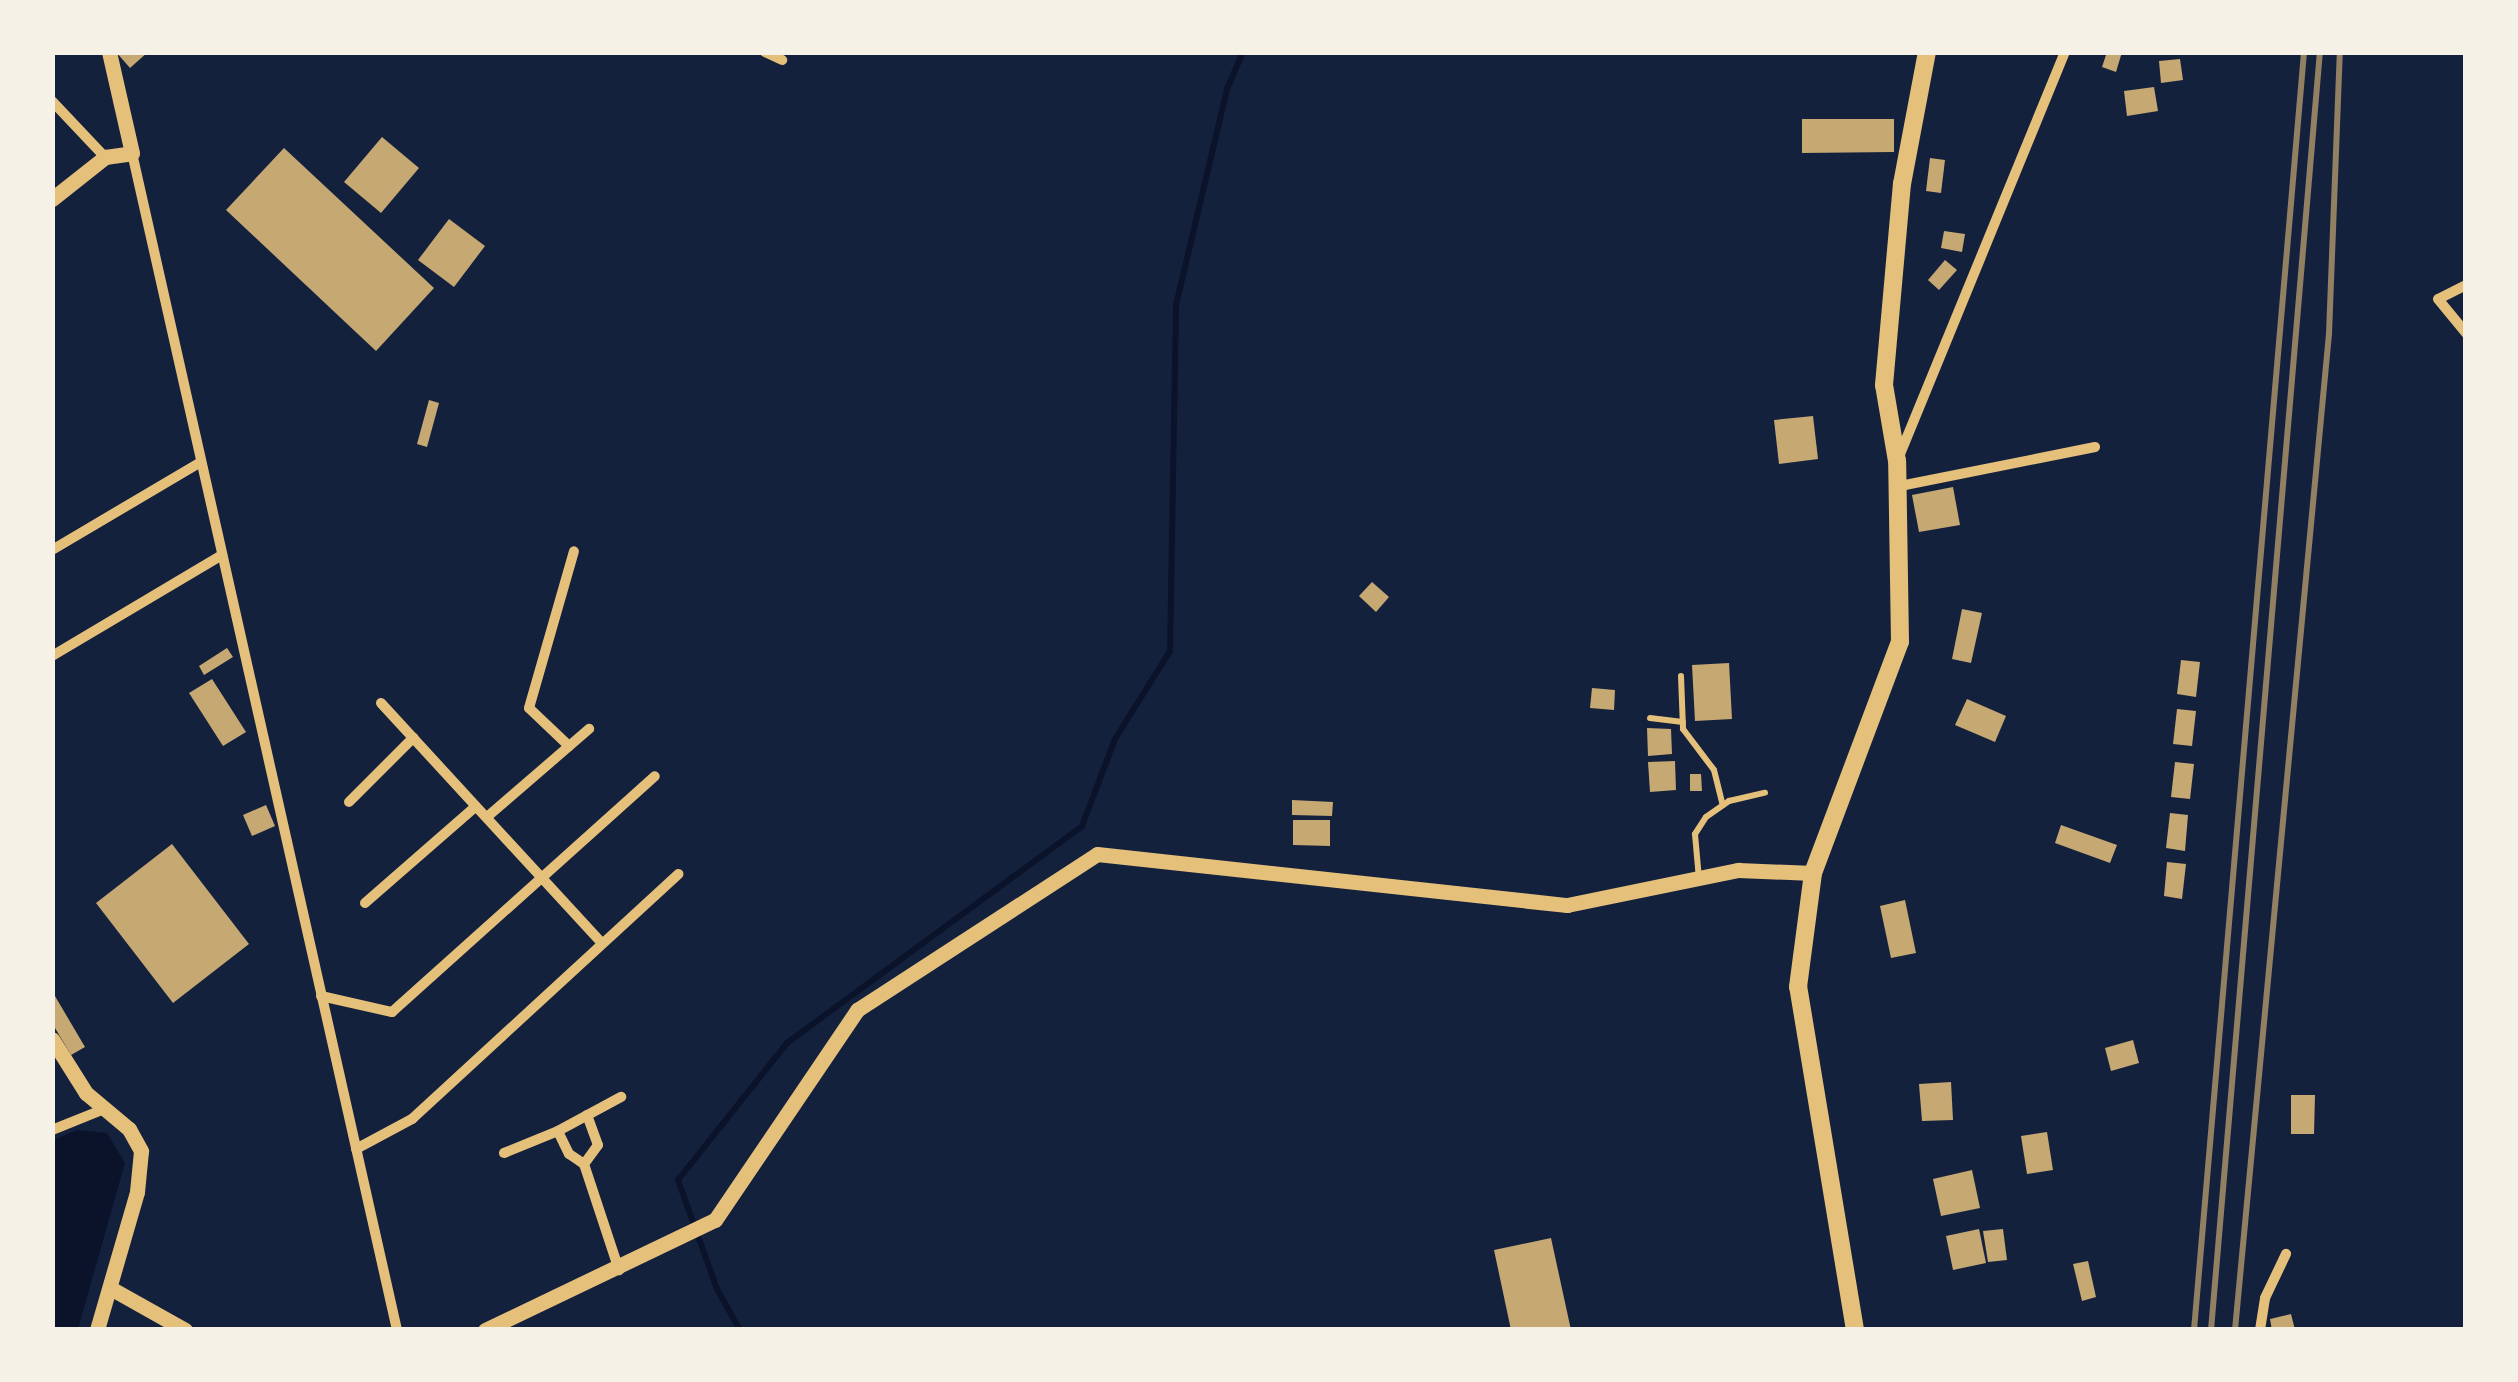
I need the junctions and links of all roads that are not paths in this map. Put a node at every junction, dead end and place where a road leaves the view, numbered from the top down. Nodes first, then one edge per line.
1 (109, 52) edge
2 (765, 52) edge
3 (1928, 52) edge
4 (2065, 52) edge
5 (782, 60) dead end
6 (52, 101) edge
7 (132, 153) junction
8 (105, 157) junction
9 (52, 199) edge
10 (2466, 285) edge
11 (2466, 332) edge
12 (2095, 447) dead end
13 (201, 462) junction
14 (1897, 462) junction
15 (1894, 488) junction
16 (52, 550) edge
17 (574, 550) dead end
18 (222, 555) junction
19 (52, 656) edge
20 (1681, 676) dead end
21 (381, 703) dead end
22 (1650, 718) dead end
23 (1683, 722) junction
24 (589, 729) dead end
25 (413, 738) junction
26 (570, 746) junction
27 (655, 776) dead end
28 (1765, 793) dead end
29 (349, 802) dead end
30 (1723, 805) junction
31 (476, 806) junction
32 (487, 817) junction
33 (1813, 873) junction
34 (678, 874) dead end
35 (540, 876) junction
36 (1699, 879) junction
37 (366, 903) dead end
38 (602, 943) junction
39 (322, 996) junction
40 (52, 1039) edge
41 (621, 1097) dead end
42 (104, 1109) junction
43 (587, 1115) junction
44 (52, 1130) edge
45 (558, 1130) junction
46 (356, 1149) junction
47 (504, 1153) dead end
48 (584, 1164) junction
49 (2286, 1254) dead end
50 (619, 1271) junction
51 (112, 1289) junction
52 (97, 1330) edge
53 (185, 1330) edge
54 (396, 1330) edge
55 (484, 1330) edge
56 (1855, 1330) edge
57 (2260, 1330) edge

1 - 7 street
2 - 5 street
3 - 14 main road
4 - 14 street
6 - 8 street
7 - 8 street
7 - 13 street
8 - 9 street
10 - 11 street
12 - 15 street
13 - 16 street
13 - 18 street
14 - 15 main road
15 - 33 main road
17 - 26 street
18 - 19 street
18 - 39 street
20 - 23 lane
21 - 25 street
22 - 23 lane
23 - 30 lane
24 - 26 street
25 - 29 street
25 - 31 street
26 - 32 street
27 - 35 street
28 - 30 lane
30 - 36 lane
31 - 32 street
31 - 37 street
32 - 35 street
33 - 36 street
33 - 56 main road
34 - 38 street
35 - 38 street
35 - 39 street
36 - 50 street
38 - 46 street
39 - 46 street
40 - 42 street
41 - 43 street
42 - 44 street
42 - 51 street
43 - 45 street
43 - 48 street
45 - 47 street
45 - 48 street
46 - 54 street
48 - 50 street
49 - 57 street
50 - 55 street
51 - 52 street
51 - 53 street

